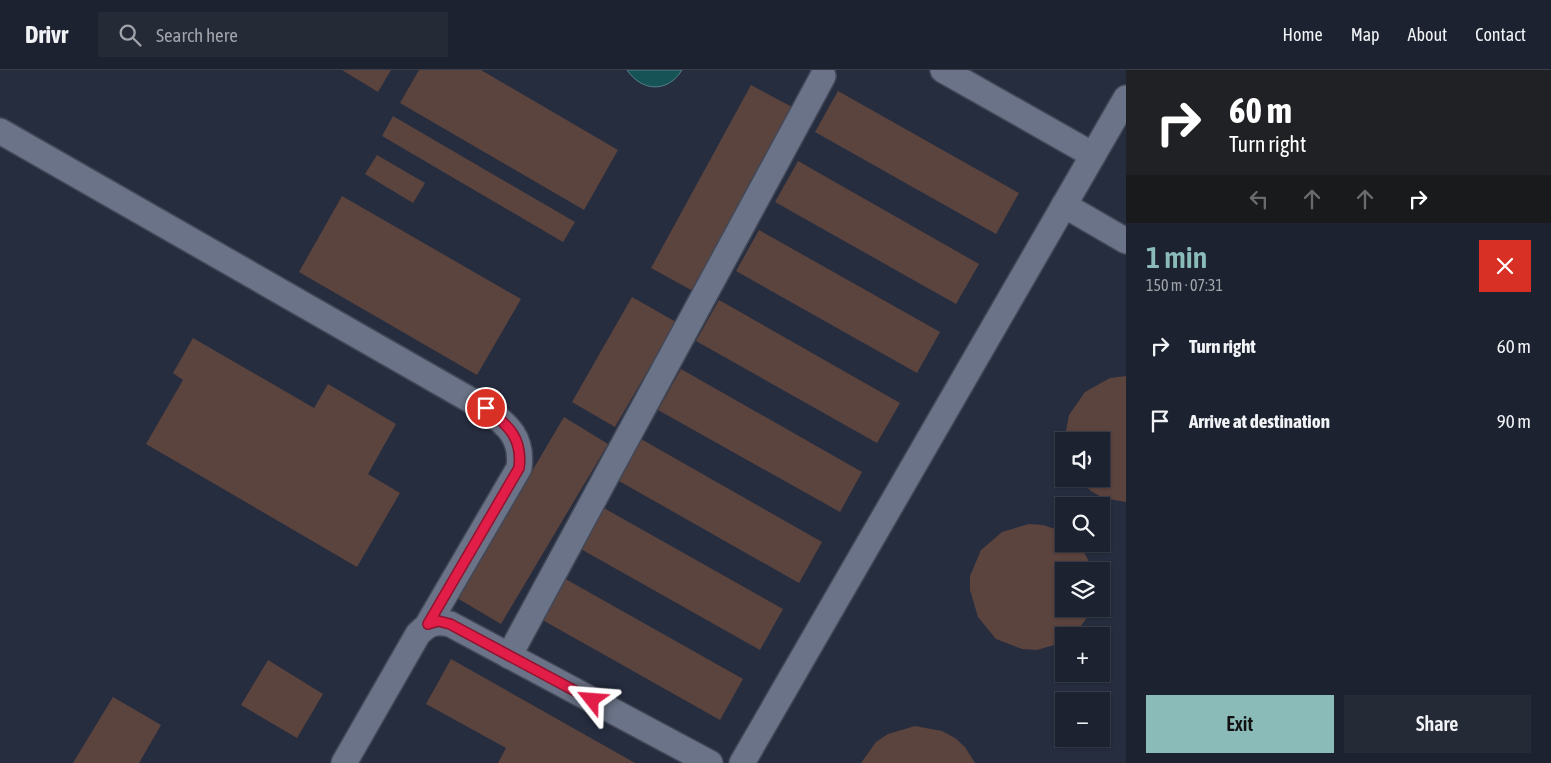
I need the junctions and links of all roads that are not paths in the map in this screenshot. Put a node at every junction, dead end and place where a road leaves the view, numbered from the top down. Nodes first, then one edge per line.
1 (943, 70) edge
2 (823, 76) dead end
3 (1126, 98) edge
4 (0, 131) edge
5 (1093, 155) junction
6 (1064, 205) junction
7 (1126, 241) edge
8 (428, 624) junction
9 (509, 656) junction
10 (344, 763) edge
11 (710, 763) edge
12 (742, 763) edge

1 - 5 lane
2 - 9 lane
3 - 5 lane
4 - 8 lane
5 - 6 lane
6 - 7 lane
6 - 12 lane
8 - 9 lane
8 - 10 lane
9 - 11 lane

